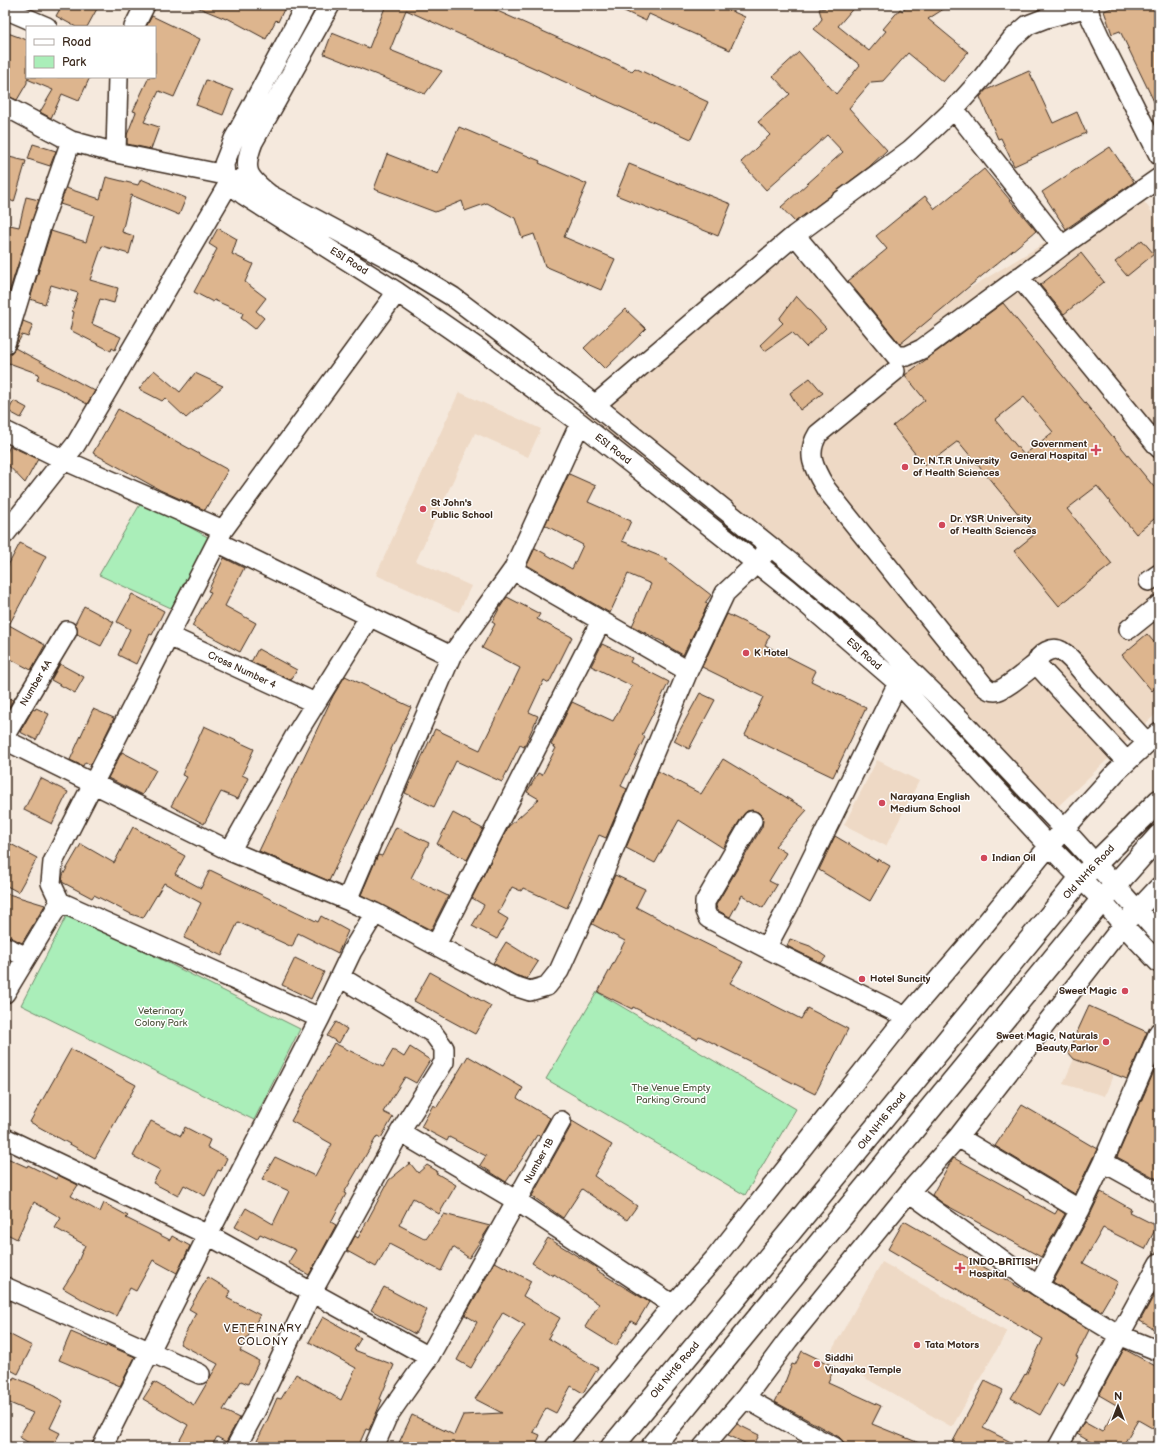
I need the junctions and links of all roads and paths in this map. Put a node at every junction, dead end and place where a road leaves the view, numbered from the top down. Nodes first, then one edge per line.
1 (145, 5) edge
2 (306, 5) edge
3 (330, 5) edge
4 (1088, 6) edge
5 (5, 9) edge
6 (45, 26) edge
7 (134, 26) edge
8 (118, 78) edge
9 (5, 106) edge
10 (954, 109) junction
11 (71, 141) junction
12 (116, 153) junction
13 (1159, 156) edge
14 (250, 176) junction
15 (1159, 178) edge
16 (227, 179) junction
17 (795, 235) junction
18 (1062, 246) junction
19 (1019, 277) junction
20 (397, 292) junction
21 (5, 344) edge
22 (895, 371) dead end
23 (595, 405) junction
24 (580, 423) junction
25 (5, 431) edge
26 (1159, 448) edge
27 (64, 460) junction
28 (5, 534) edge
29 (220, 536) junction
30 (770, 546) junction
31 (757, 563) junction
32 (513, 570) junction
33 (1159, 605) edge
34 (370, 616) junction
35 (601, 621) junction
36 (1129, 629) dead end
37 (67, 631) dead end
38 (169, 636) junction
39 (451, 656) junction
40 (1037, 663) junction
41 (688, 671) junction
42 (898, 683) junction
43 (315, 703) junction
44 (5, 735) edge
45 (1153, 738) edge
46 (5, 740) edge
47 (1127, 762) junction
48 (94, 784) junction
49 (1159, 801) edge
50 (752, 821) dead end
51 (1064, 829) junction
52 (1159, 836) edge
53 (1049, 846) junction
54 (230, 851) junction
55 (1088, 871) junction
56 (1159, 887) edge
57 (1109, 892) junction
58 (347, 900) junction
59 (60, 902) junction
60 (1137, 910) junction
61 (375, 913) junction
62 (1122, 925) junction
63 (1159, 934) edge
64 (436, 945) junction
65 (5, 947) edge
66 (766, 948) junction
67 (27, 956) junction
68 (1159, 963) edge
69 (340, 977) junction
70 (5, 993) edge
71 (906, 1017) junction
72 (320, 1018) junction
73 (1159, 1032) edge
74 (561, 1122) dead end
75 (400, 1132) junction
76 (958, 1137) junction
77 (5, 1138) edge
78 (1103, 1162) junction
79 (909, 1192) junction
80 (1159, 1193) edge
81 (517, 1201) junction
82 (1080, 1210) junction
83 (208, 1235) junction
84 (1159, 1262) edge
85 (1038, 1286) junction
86 (5, 1287) edge
87 (312, 1292) junction
88 (673, 1305) junction
89 (1119, 1335) junction
90 (1159, 1351) edge
91 (149, 1352) junction
92 (429, 1357) junction
93 (200, 1374) dead end
94 (745, 1398) junction
95 (822, 1444) edge
96 (1064, 1445) edge
97 (102, 1447) edge
98 (236, 1447) edge
99 (374, 1447) edge
100 (556, 1447) edge
101 (612, 1447) edge
102 (652, 1447) edge
103 (703, 1447) edge

1 - 7 street
2 - 16 street
3 - 14 street
4 - 10 street
4 - 13 street
5 - 6 street
8 - 12 street
9 - 11 street
10 - 17 street
10 - 18 street
11 - 12 street
11 - 21 street
12 - 16 street
14 - 16 street
14 - 23 street, ESI Road
15 - 18 street
16 - 20 street, ESI Road
16 - 27 street
17 - 19 street
17 - 23 street
18 - 19 street
19 - 26 street
20 - 24 street, ESI Road
20 - 29 street
22 - 40 street
23 - 30 street, ESI Road
24 - 31 street, ESI Road
24 - 32 street
25 - 27 street
27 - 28 street
27 - 29 street
29 - 34 street
29 - 38 street
30 - 31 street
30 - 51 street, ESI Road
31 - 41 street
31 - 42 street, ESI Road
32 - 35 street
32 - 39 street
33 - 36 street
34 - 39 street
34 - 43 street
35 - 41 street
35 - 64 street
37 - 44 street, Number 4A
38 - 43 street, Cross Number 4
38 - 48 street
39 - 58 street
40 - 45 street
40 - 47 street
41 - 64 street
42 - 53 street, ESI Road
42 - 66 street
43 - 54 street
45 - 47 street
46 - 48 street
47 - 51 street
48 - 54 street
48 - 59 street
49 - 55 main road, Old NH16 Road
50 - 66 street
51 - 53 street
51 - 55 street, ESI Road
52 - 57 main road
53 - 55 street, ESI Road
53 - 71 street
54 - 58 street
55 - 57 street
55 - 101 main road, Old NH16 Road
56 - 60 street
57 - 60 street
57 - 62 street
57 - 102 main road
58 - 61 street
59 - 67 street
59 - 72 street
60 - 62 street
60 - 63 street
61 - 64 street
61 - 69 street
62 - 68 street
62 - 76 street
65 - 67 street
66 - 71 street
67 - 70 street
69 - 72 street
69 - 75 street
71 - 88 street
72 - 83 street
73 - 78 street
74 - 81 street, Number 1B
75 - 81 street
75 - 87 street
76 - 79 street
76 - 82 street
77 - 83 street
78 - 80 street
78 - 82 street
79 - 85 street
79 - 94 street
81 - 88 street
81 - 92 street, Number 1B
82 - 85 street
83 - 87 street
83 - 91 street
84 - 89 street
85 - 89 street
86 - 91 street
87 - 92 street
87 - 98 street
88 - 100 street
89 - 90 street
89 - 96 street
91 - 93 street
91 - 97 street
92 - 99 street, Number 1B
94 - 95 street
94 - 103 street

